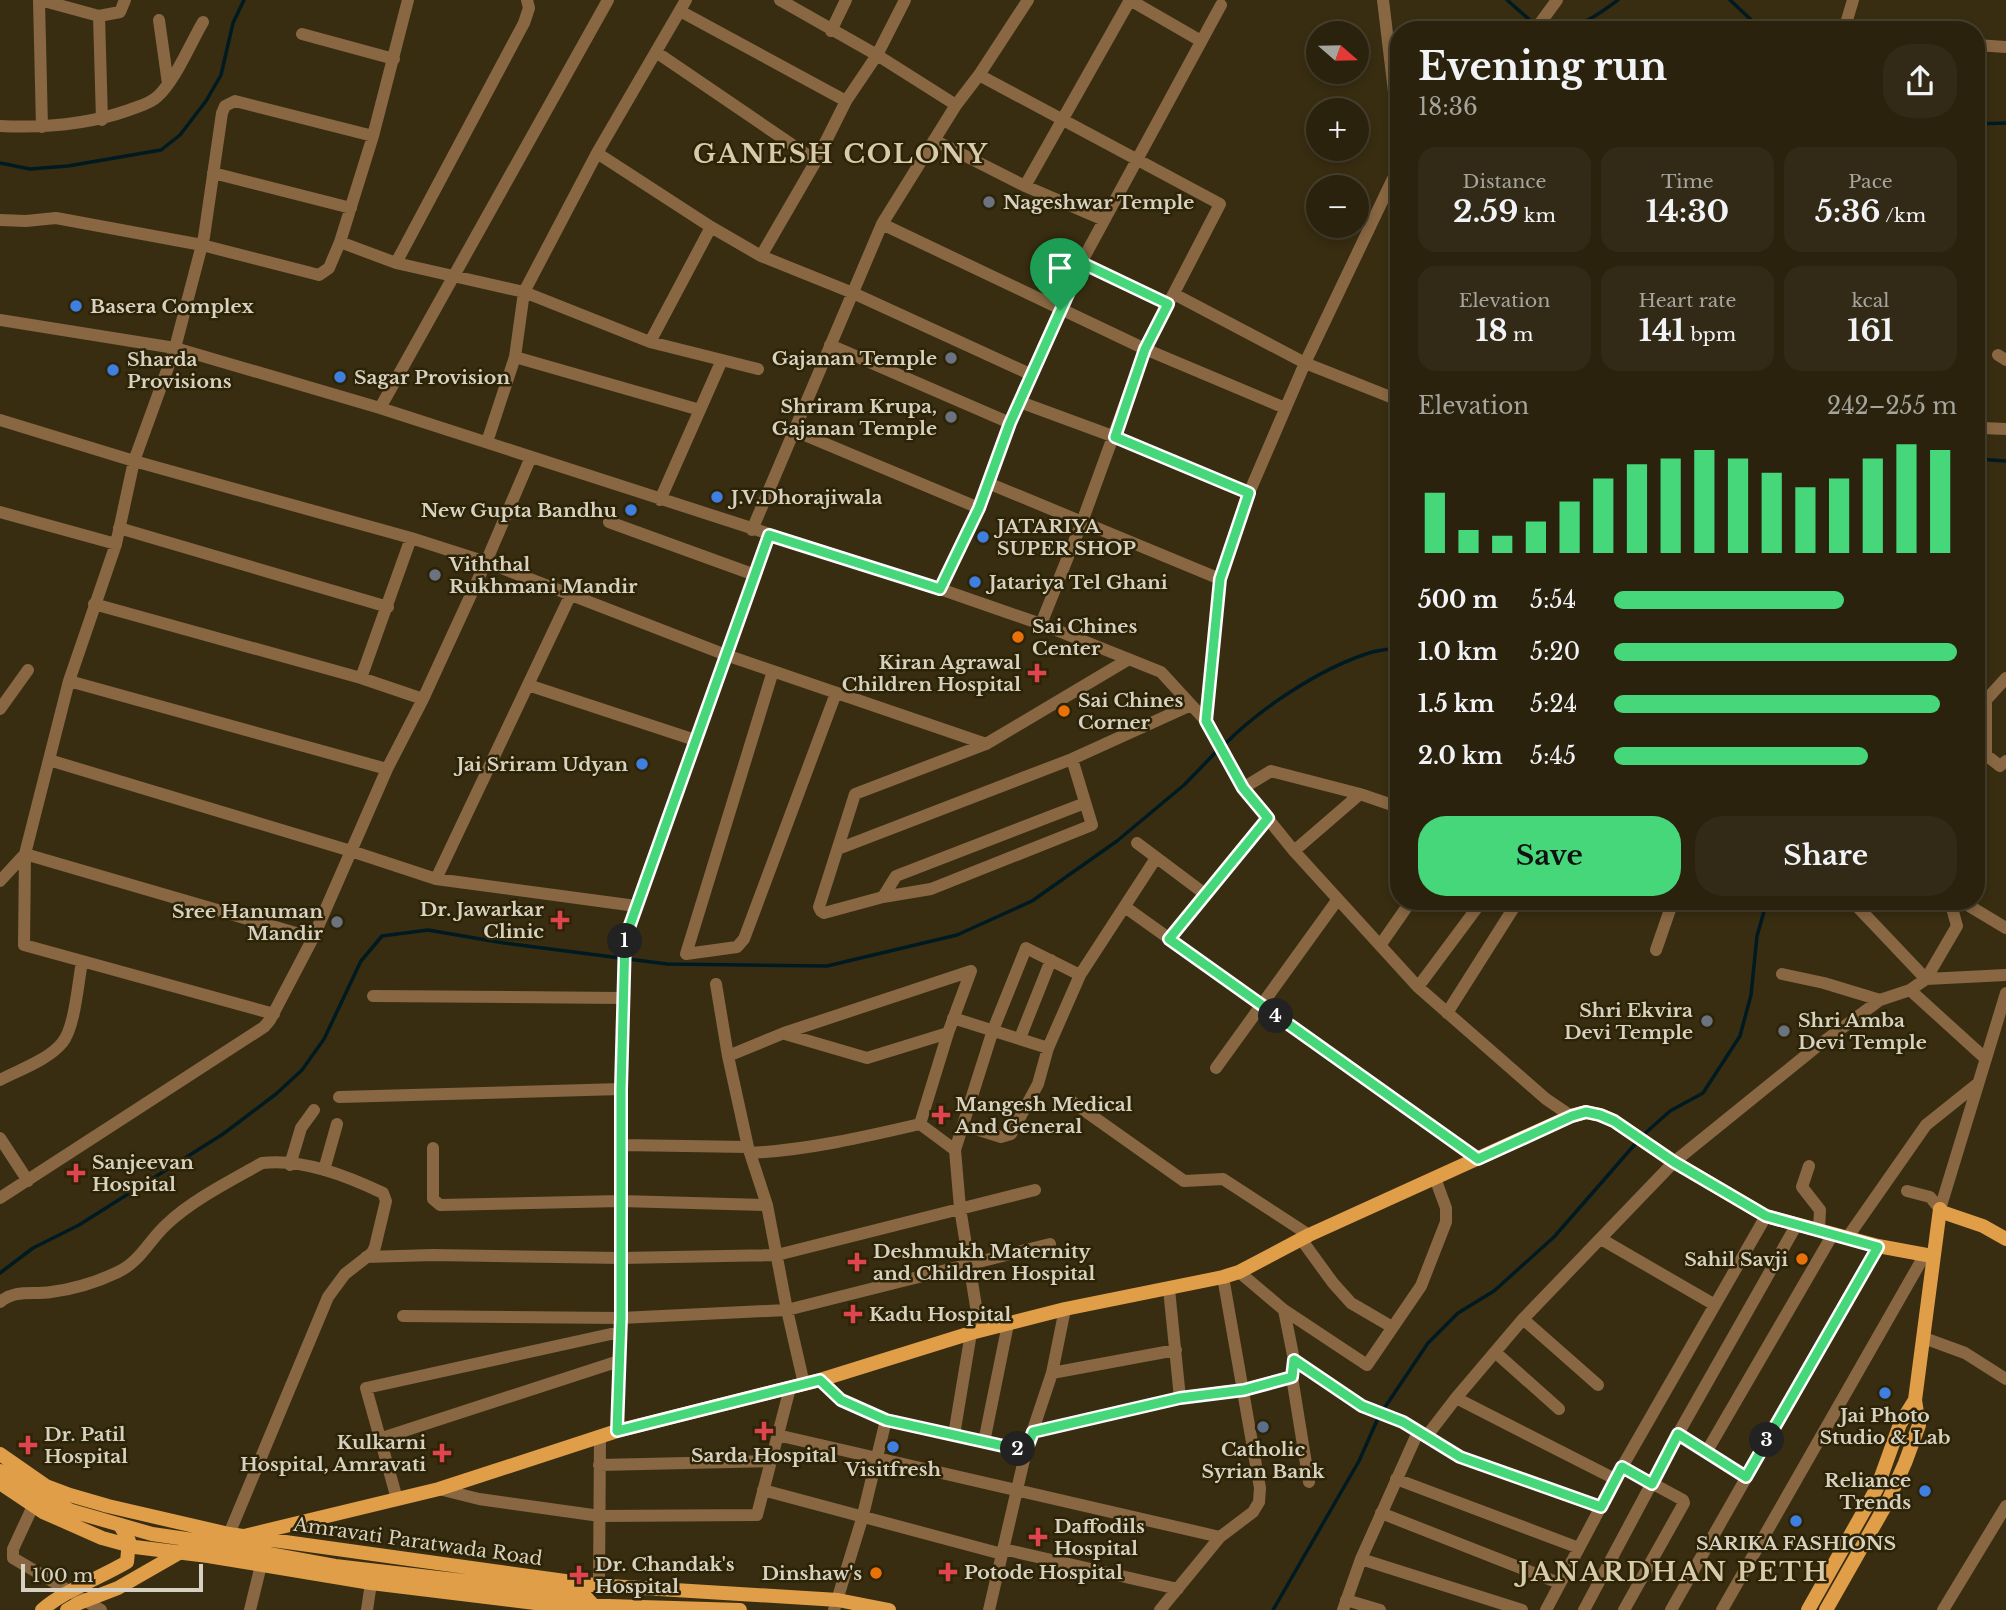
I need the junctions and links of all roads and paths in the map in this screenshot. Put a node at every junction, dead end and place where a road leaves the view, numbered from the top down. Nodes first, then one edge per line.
1 (39, 0) edge
2 (125, 0) edge
3 (408, 0) edge
4 (527, 0) edge
5 (608, 0) edge
6 (846, 0) edge
7 (905, 0) edge
8 (1028, 0) edge
9 (1130, 0) edge
10 (1383, 0) edge
11 (1853, 0) edge
12 (1556, 1) edge
13 (789, 2) edge
14 (1221, 5) dead end
15 (683, 6) edge
16 (99, 16) junction
17 (159, 20) dead end
18 (1542, 21) edge
19 (1847, 21) edge
20 (203, 22) dead end
21 (831, 30) junction
22 (302, 34) dead end
23 (1201, 41) junction
24 (1985, 46) edge
25 (2006, 47) edge
26 (656, 52) junction
27 (877, 55) junction
28 (1390, 58) edge
29 (394, 59) junction
30 (979, 75) junction
31 (167, 84) junction
32 (846, 101) junction
33 (956, 105) junction
34 (102, 120) junction
35 (1063, 120) junction
36 (0, 126) edge
37 (42, 127) junction
38 (373, 136) junction
39 (934, 140) junction
40 (597, 153) junction
41 (1136, 160) junction
42 (816, 161) junction
43 (213, 173) junction
44 (1390, 185) edge
45 (1025, 186) junction
46 (351, 208) junction
47 (0, 220) edge
48 (1104, 220) junction
49 (882, 224) junction
50 (712, 227) junction
51 (340, 242) junction
52 (202, 245) junction
53 (761, 256) junction
54 (396, 263) junction
55 (1082, 263) junction
56 (454, 276) junction
57 (524, 292) junction
58 (853, 293) junction
59 (1168, 304) junction
60 (1060, 310) junction
61 (0, 320) edge
62 (650, 342) junction
63 (830, 345) junction
64 (175, 348) junction
65 (1145, 349) junction
66 (515, 357) junction
67 (722, 360) junction
68 (1305, 363) junction
69 (758, 369) dead end
70 (1032, 375) junction
71 (1390, 397) edge
72 (1020, 402) junction
73 (380, 408) junction
74 (1285, 408) junction
75 (700, 410) junction
76 (0, 420) edge
77 (1010, 423) junction
78 (1985, 428) edge
79 (2006, 429) edge
80 (795, 431) junction
81 (1115, 437) junction
82 (487, 442) junction
83 (531, 457) junction
84 (134, 461) junction
85 (988, 483) junction
86 (1249, 493) junction
87 (660, 500) junction
88 (979, 508) junction
89 (0, 512) edge
90 (609, 522) dead end
91 (1082, 522) junction
92 (119, 528) junction
93 (752, 530) junction
94 (769, 535) junction
95 (411, 538) junction
96 (116, 544) junction
97 (486, 562) junction
98 (755, 575) junction
99 (1220, 579) junction
100 (940, 589) junction
101 (571, 594) junction
102 (94, 604) junction
103 (388, 607) junction
104 (1041, 624) junction
105 (726, 655) junction
106 (1129, 659) junction
107 (28, 670) dead end
108 (773, 671) junction
109 (361, 678) junction
110 (2006, 678) edge
111 (69, 681) junction
112 (528, 685) junction
113 (836, 693) junction
114 (423, 699) junction
115 (1986, 700) joint
116 (1191, 705) junction
117 (0, 709) edge
118 (1208, 725) junction
119 (695, 740) junction
120 (986, 744) junction
121 (1072, 759) junction
122 (49, 760) junction
123 (2006, 761) edge
124 (387, 769) junction
125 (1243, 788) junction
126 (1360, 794) junction
127 (1085, 803) junction
128 (1390, 804) edge
129 (1268, 818) junction
130 (1137, 843) dead end
131 (838, 849) junction
132 (352, 851) junction
133 (1294, 851) junction
134 (24, 854) junction
135 (1156, 858) junction
136 (2, 875) edge
137 (436, 879) junction
138 (1205, 894) junction
139 (883, 897) junction
140 (1338, 899) junction
141 (636, 906) junction
142 (1125, 907) junction
143 (1404, 910) edge
144 (1475, 910) edge
145 (1512, 910) edge
146 (1670, 910) edge
147 (1861, 910) edge
148 (1952, 910) edge
149 (1976, 910) edge
150 (2006, 928) edge
151 (313, 939) junction
152 (1169, 939) junction
153 (1381, 944) junction
154 (1656, 950) dead end
155 (1051, 960) junction
156 (82, 962) junction
157 (1782, 974) dead end
158 (1080, 975) junction
159 (2006, 975) edge
160 (1926, 979) junction
161 (716, 984) dead end
162 (1418, 987) junction
163 (1910, 990) junction
164 (2006, 993) edge
165 (373, 996) dead end
166 (623, 998) junction
167 (1880, 1000) junction
168 (1262, 1006) junction
169 (1447, 1013) junction
170 (274, 1014) junction
171 (953, 1018) junction
172 (993, 1030) junction
173 (783, 1033) junction
174 (948, 1033) junction
175 (1020, 1038) junction
176 (1048, 1048) junction
177 (728, 1056) junction
178 (1986, 1059) junction
179 (1216, 1068) dead end
180 (0, 1080) edge
181 (1976, 1085) junction
182 (621, 1089) junction
183 (339, 1097) dead end
184 (1071, 1101) dead end
185 (314, 1110) dead end
186 (1572, 1116) junction
187 (337, 1124) dead end
188 (920, 1124) junction
189 (963, 1125) junction
190 (0, 1138) edge
191 (621, 1145) junction
192 (433, 1148) dead end
193 (749, 1150) junction
194 (955, 1150) junction
195 (1478, 1159) junction
196 (1674, 1162) junction
197 (290, 1164) junction
198 (1809, 1166) dead end
199 (324, 1170) junction
200 (1435, 1178) junction
201 (29, 1181) junction
202 (1035, 1190) dead end
203 (1907, 1191) dead end
204 (0, 1198) edge
205 (621, 1200) junction
206 (767, 1205) junction
207 (960, 1208) junction
208 (1940, 1209) junction
209 (1766, 1216) junction
210 (1797, 1224) junction
211 (1833, 1234) junction
212 (1305, 1237) junction
213 (1601, 1238) junction
214 (2006, 1239) edge
215 (1050, 1244) dead end
216 (1878, 1247) junction
217 (777, 1255) junction
218 (1928, 1256) junction
219 (366, 1257) junction
220 (621, 1258) junction
221 (970, 1264) junction
222 (1238, 1272) junction
223 (1223, 1277) junction
224 (1169, 1289) junction
225 (0, 1303) edge
226 (1715, 1305) junction
227 (1065, 1309) junction
228 (787, 1310) junction
229 (1284, 1310) junction
230 (403, 1316) dead end
231 (621, 1318) junction
232 (1523, 1319) junction
233 (1008, 1324) junction
234 (1392, 1327) junction
235 (620, 1332) junction
236 (975, 1332) junction
237 (1924, 1338) junction
238 (1176, 1350) junction
239 (1495, 1352) junction
240 (1294, 1360) junction
241 (619, 1361) junction
242 (1052, 1373) junction
243 (1292, 1377) junction
244 (2006, 1379) edge
245 (820, 1380) junction
246 (1598, 1385) dead end
247 (797, 1386) junction
248 (1244, 1390) junction
249 (1180, 1398) junction
250 (1455, 1398) junction
251 (1914, 1400) junction
252 (1559, 1409) dead end
253 (886, 1420) junction
254 (617, 1431) junction
255 (1033, 1432) junction
256 (777, 1434) junction
257 (1678, 1434) junction
258 (954, 1435) junction
259 (1422, 1435) junction
260 (600, 1437) junction
261 (379, 1439) junction
262 (984, 1442) junction
263 (1026, 1451) junction
264 (1707, 1451) junction
265 (0, 1454) edge
266 (877, 1456) junction
267 (770, 1461) junction
268 (599, 1465) junction
269 (0, 1471) edge
270 (1618, 1473) junction
271 (1746, 1477) junction
272 (1396, 1479) junction
273 (1309, 1482) dead end
274 (0, 1483) edge
275 (1652, 1484) junction
276 (439, 1489) junction
277 (763, 1490) junction
278 (1017, 1490) junction
279 (397, 1499) junction
280 (2006, 1506) edge
281 (33, 1507) junction
282 (1601, 1507) junction
283 (1381, 1513) junction
284 (600, 1516) junction
285 (862, 1519) junction
286 (120, 1525) junction
287 (237, 1535) junction
288 (1220, 1537) junction
289 (200, 1541) junction
290 (1846, 1542) junction
291 (1579, 1548) junction
292 (1860, 1551) junction
293 (1002, 1552) junction
294 (1361, 1559) junction
295 (261, 1565) junction
296 (371, 1583) junction
297 (1559, 1583) junction
298 (1178, 1589) junction
299 (592, 1592) junction
300 (836, 1605) edge
301 (1345, 1605) edge
302 (644, 1609) edge
303 (42, 1610) edge
304 (67, 1610) edge
305 (101, 1610) edge
306 (250, 1610) edge
307 (367, 1610) edge
308 (740, 1610) edge
309 (889, 1610) edge
310 (989, 1610) edge
311 (1160, 1610) edge
312 (1380, 1610) edge
313 (1522, 1610) edge
314 (1546, 1610) edge
315 (1584, 1610) edge
316 (1624, 1610) edge
317 (1671, 1610) edge
318 (1723, 1610) edge
319 (1808, 1610) edge
320 (1826, 1610) edge
321 (1943, 1610) edge

1 - 16 street
1 - 37 street
2 - 16 street
3 - 29 street
4 - 54 street
5 - 56 street
6 - 21 street
7 - 27 street
8 - 30 street
9 - 23 street
9 - 35 street
10 - 28 street
11 - 19 street
12 - 18 street
13 - 21 street
14 - 23 street
15 - 26 street
15 - 32 street
16 - 34 street
17 - 31 street
20 - 31 street
21 - 27 street
22 - 29 street
23 - 41 street
24 - 25 street
26 - 40 street
26 - 42 street
27 - 32 street
27 - 33 street
29 - 38 street
30 - 33 street
30 - 35 street
31 - 34 street
32 - 42 street
33 - 39 street
34 - 37 street
35 - 41 street
35 - 45 street
36 - 37 street
38 - 43 street
38 - 46 street
39 - 45 street
39 - 49 street
40 - 50 street
40 - 57 street
41 - 48 street
41 - 59 street
42 - 53 street
43 - 46 street
43 - 52 street
44 - 68 street
45 - 48 street
46 - 51 street
47 - 52 street
48 - 55 street
49 - 58 street
49 - 60 street
50 - 53 street
50 - 62 street
51 - 52 street
51 - 54 street
52 - 64 street
53 - 58 street
54 - 56 street
55 - 59 street
55 - 60 street
56 - 57 street
56 - 73 street
57 - 62 street
57 - 66 street
58 - 63 street
58 - 70 street
59 - 65 street
59 - 68 street
60 - 65 street
60 - 70 street
61 - 64 street
62 - 67 street
63 - 77 street
63 - 80 street
64 - 73 street
64 - 84 street
65 - 74 street
65 - 81 street
66 - 75 street
66 - 82 street
67 - 69 street
67 - 75 street
68 - 71 street
68 - 74 street
70 - 72 street
72 - 77 street
72 - 81 street
73 - 82 street
74 - 86 street
75 - 87 street
76 - 84 street
77 - 85 street
78 - 79 street
80 - 88 street
80 - 93 street
81 - 86 street
81 - 91 street
82 - 83 street
83 - 87 street
83 - 97 street
84 - 92 street
84 - 95 street
85 - 88 street
85 - 91 street
86 - 99 street
87 - 93 street
88 - 100 street
89 - 96 street
90 - 98 street
91 - 99 street
91 - 104 street
92 - 96 street
92 - 103 street
93 - 94 street
94 - 98 street
94 - 100 street
95 - 97 street
95 - 103 street
96 - 102 street
97 - 101 street
97 - 114 street
98 - 105 street
99 - 118 street
100 - 104 street
101 - 105 street
101 - 112 street
102 - 109 street
102 - 111 street
103 - 109 street
104 - 106 street
105 - 108 street
105 - 119 street
106 - 116 street
106 - 120 street
107 - 117 street
108 - 113 street
108 - 113 street
109 - 114 street
110 - 115 street
111 - 122 street
111 - 124 street
112 - 119 street
112 - 137 street
113 - 120 street
114 - 124 street
115 - 123 street
116 - 118 street
116 - 121 street
118 - 125 street
119 - 141 street
120 - 131 street
121 - 127 street
121 - 131 street
122 - 132 street
122 - 134 street
124 - 132 street
125 - 126 street
125 - 129 street
126 - 128 street
126 - 133 street
127 - 139 street
127 - 139 street
129 - 133 street
129 - 138 street
130 - 135 street
131 - 139 street
132 - 137 street
132 - 151 street
133 - 140 street
134 - 136 street
134 - 151 street
134 - 156 street
135 - 138 street
135 - 142 street
137 - 141 street
138 - 152 street
140 - 153 street
140 - 168 street
141 - 166 street
142 - 152 street
142 - 158 street
143 - 153 street
144 - 162 street
145 - 169 street
146 - 154 street
147 - 160 street
148 - 160 street
149 - 150 street
151 - 170 street
152 - 168 street
153 - 162 street
155 - 158 street
155 - 172 street
155 - 175 street
156 - 170 street
156 - 180 street
157 - 167 street
158 - 176 street
159 - 160 street
160 - 163 street
161 - 177 street
162 - 169 street
163 - 167 street
163 - 178 street
164 - 178 street
165 - 166 street
166 - 182 street
167 - 196 street
168 - 179 street
168 - 195 street
169 - 186 street
170 - 201 street
171 - 172 street
171 - 173 street
171 - 174 street
172 - 175 street
172 - 189 street
173 - 174 street
173 - 177 street
174 - 188 street
175 - 176 street
176 - 189 street
177 - 193 street
178 - 181 street
181 - 208 street
181 - 211 street
182 - 183 street
182 - 191 street
184 - 212 street
185 - 197 street
186 - 195 main road
186 - 196 main road
187 - 199 street
188 - 193 street
188 - 194 street
189 - 194 street
190 - 201 street
191 - 193 street
191 - 205 street
192 - 205 street
193 - 206 street
194 - 207 street
195 - 200 main road
196 - 209 main road
196 - 213 street
197 - 199 street
197 - 225 street
198 - 211 street
199 - 219 street
200 - 212 main road
200 - 234 street
201 - 204 street
202 - 207 street
203 - 208 street
205 - 206 street
205 - 220 street
206 - 217 street
207 - 217 street
207 - 221 street
208 - 214 main road
208 - 218 main road
209 - 210 main road
209 - 226 street
210 - 211 main road
210 - 257 street
211 - 216 main road
211 - 264 street
212 - 222 main road
212 - 234 street
213 - 226 street
213 - 232 street
215 - 221 street
216 - 218 main road
216 - 271 street
217 - 220 street
217 - 228 street
218 - 237 main road
218 - 318 street
219 - 220 street
219 - 287 street
220 - 231 street
221 - 228 street
221 - 236 street
222 - 223 main road
222 - 229 street
223 - 224 main road
223 - 248 street
224 - 227 main road
224 - 238 street
226 - 270 street
227 - 233 main road
227 - 242 street
228 - 231 street
228 - 247 street
229 - 234 street
229 - 240 street
230 - 231 street
231 - 235 street
232 - 239 street
232 - 246 street
233 - 236 main road
233 - 262 street
235 - 241 street
235 - 261 street
236 - 245 main road
236 - 258 street
237 - 244 street
237 - 251 main road
238 - 242 street
238 - 249 street
239 - 250 street
239 - 252 street
240 - 243 street
240 - 259 street
241 - 254 street
241 - 261 street
242 - 255 street
243 - 248 street
243 - 273 street
245 - 247 main road
245 - 253 street
247 - 254 main road
247 - 256 street
248 - 249 street
248 - 288 street
249 - 255 street
250 - 259 street
250 - 270 street
251 - 290 main road
251 - 292 main road
253 - 258 street
253 - 266 street
254 - 260 main road
255 - 263 street
256 - 266 street
256 - 267 street
257 - 264 street
257 - 275 street
258 - 262 street
259 - 272 street
259 - 282 street
260 - 268 street
260 - 276 main road
261 - 279 street
262 - 263 street
263 - 278 street
264 - 271 street
265 - 287 main road, Amravati Paratwada Road
266 - 278 street
266 - 285 street
267 - 268 street
267 - 277 street
268 - 284 street
269 - 286 main road, Amravati Paratwada Road
270 - 275 street
270 - 282 street
271 - 317 street
272 - 283 street
272 - 291 street
274 - 281 main road
275 - 315 street
275 - 316 street
276 - 279 main road
276 - 284 street
277 - 284 street
277 - 285 street
278 - 288 street
278 - 293 street
279 - 287 main road
280 - 321 street
281 - 295 main road
281 - 305 street
282 - 291 street
283 - 294 street
283 - 297 street
284 - 299 street
285 - 293 street
285 - 300 street
286 - 289 main road, Amravati Paratwada Road
286 - 303 main road, bridge
287 - 299 main road, Amravati Paratwada Road
288 - 298 street
289 - 299 main road, Amravati Paratwada Road
289 - 304 main road, bridge
290 - 292 street
290 - 319 main road
291 - 297 street
292 - 320 main road
293 - 298 street
293 - 310 street
294 - 301 street
294 - 313 street
295 - 296 main road
295 - 306 street
296 - 299 main road
296 - 307 street
297 - 314 street
298 - 311 street
299 - 300 main road, Amravati Paratwada Road
299 - 302 main road, Amravati Paratwada Road
300 - 309 main road, Amravati Paratwada Road
301 - 312 street
302 - 308 main road, Amravati Paratwada Road

